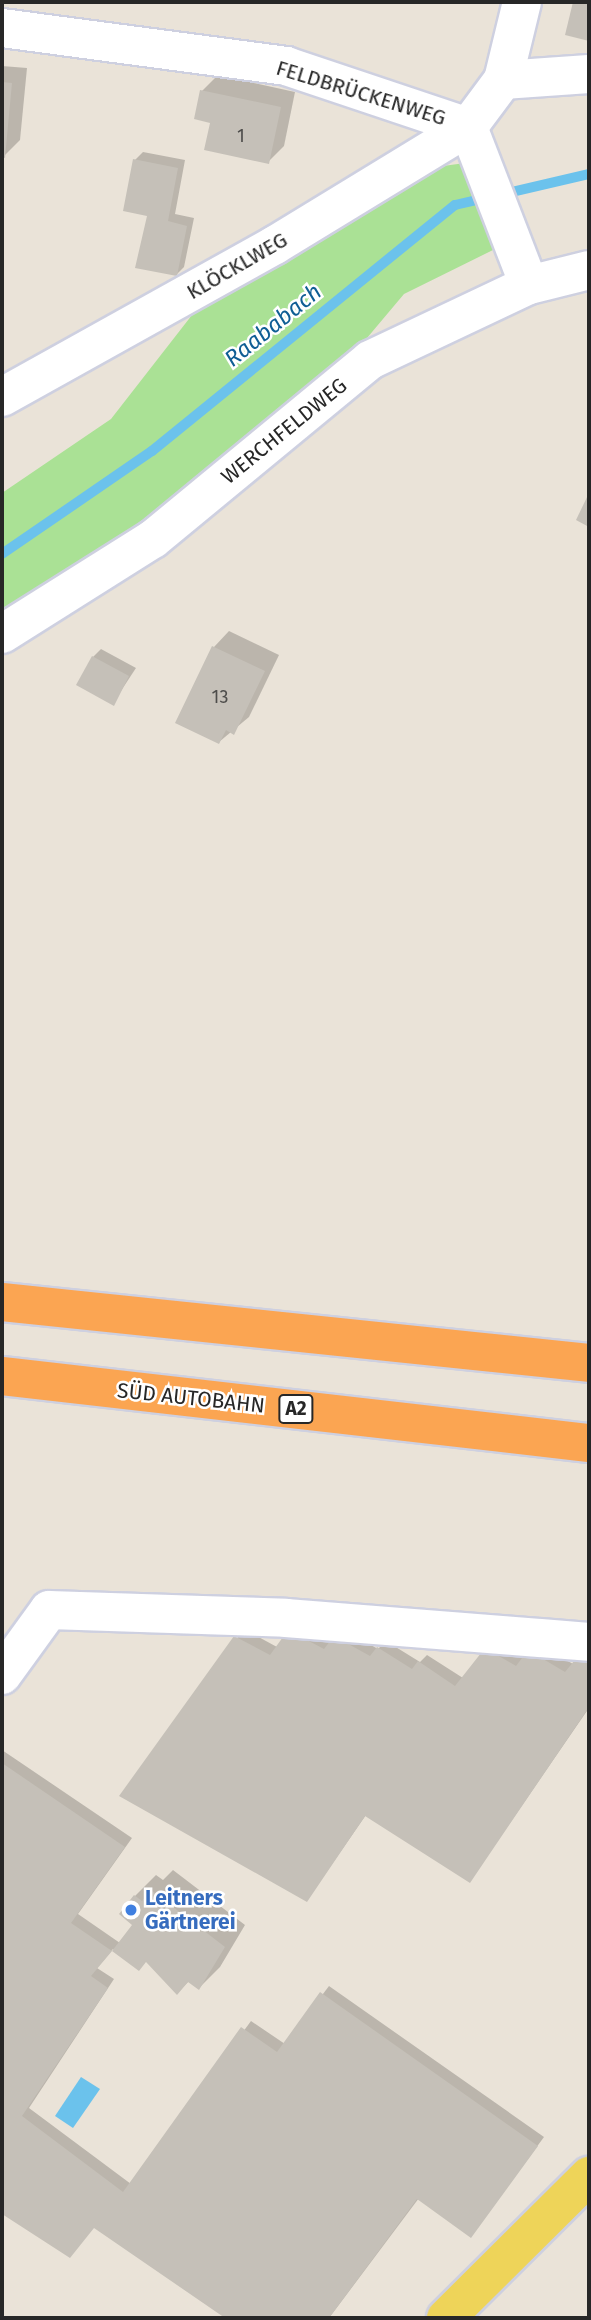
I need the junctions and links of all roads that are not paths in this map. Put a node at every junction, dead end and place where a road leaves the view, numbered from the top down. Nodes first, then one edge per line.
1 (522, 2) edge
2 (2, 29) edge
3 (589, 74) edge
4 (503, 80) junction
5 (474, 141) junction
6 (523, 269) junction
7 (589, 270) edge
8 (2, 397) edge
9 (2, 634) edge
10 (2, 1302) edge
11 (589, 1363) edge
12 (2, 1376) edge
13 (589, 1443) edge
14 (589, 1642) edge
15 (2, 1675) edge
16 (586, 2187) edge
17 (446, 2318) edge

1 - 4 street
2 - 5 street, FELDBRÜCKENWEG
3 - 4 street
4 - 5 street
5 - 6 street
5 - 8 street, KLÖCKLWEG
6 - 7 street, WERCHFELDWEG
6 - 9 street, WERCHFELDWEG
10 - 11 highway
12 - 13 highway, SÜD AUTOBAHN / A2
14 - 15 street
16 - 17 main road

